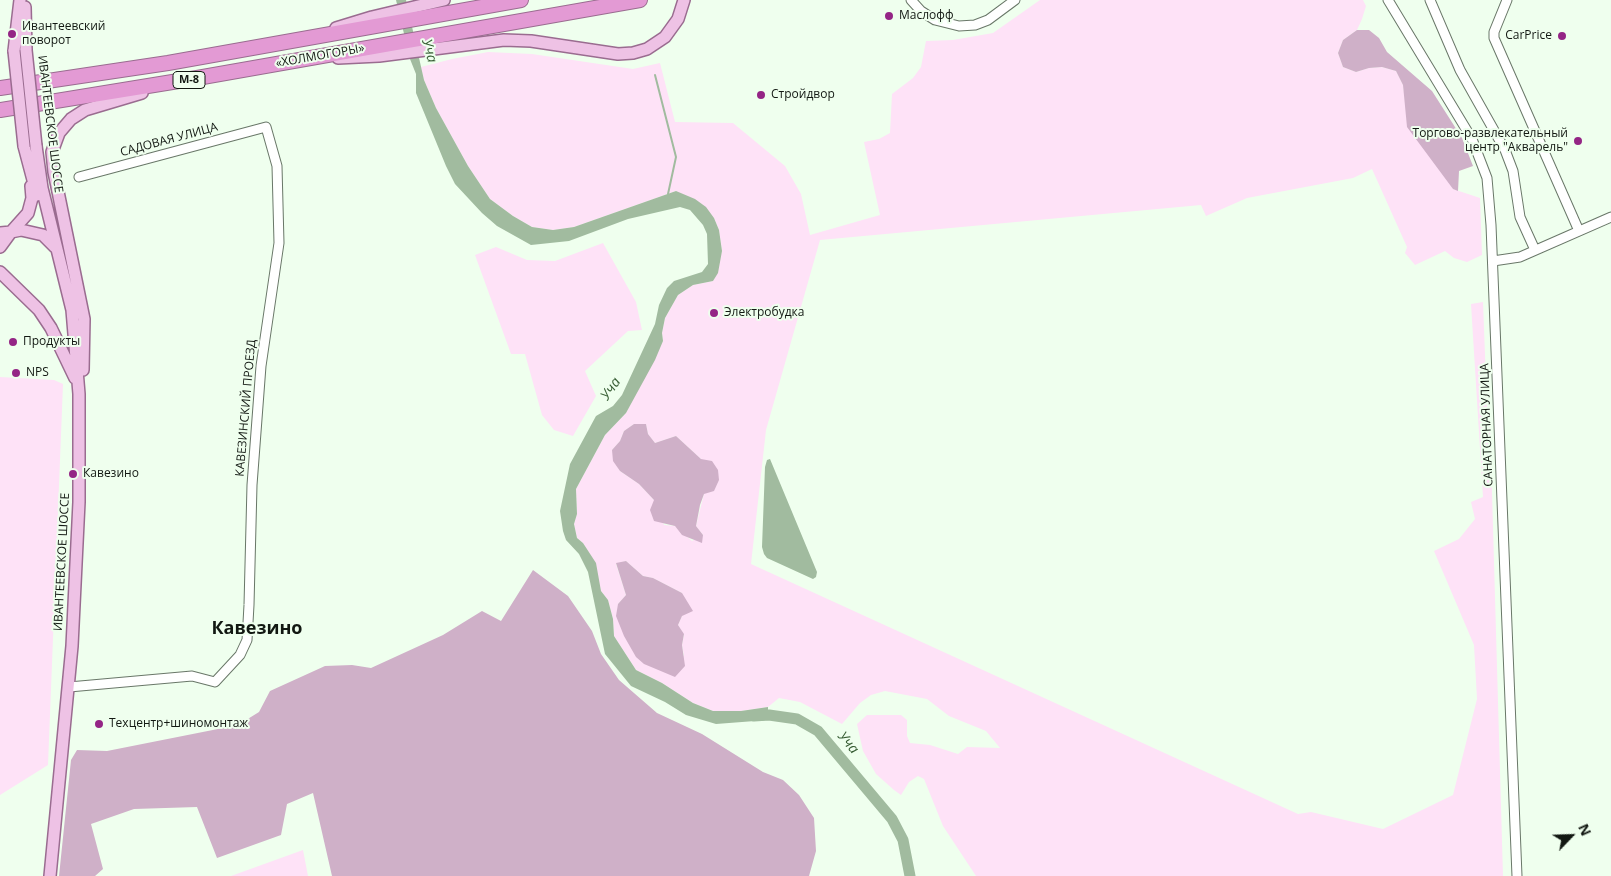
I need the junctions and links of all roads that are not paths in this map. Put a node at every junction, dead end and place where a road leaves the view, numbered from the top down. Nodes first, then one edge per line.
1 (20, 0) edge
2 (25, 0) edge
3 (521, 0) edge
4 (640, 0) edge
5 (684, 0) edge
6 (911, 0) edge
7 (1014, 0) edge
8 (1388, 0) edge
9 (1430, 0) edge
10 (1507, 0) edge
11 (509, 2) edge
12 (437, 6) edge
13 (440, 42) junction
14 (197, 78) junction
15 (0, 88) edge
16 (0, 110) edge
17 (266, 127) joint
18 (30, 146) junction
19 (27, 160) junction
20 (79, 177) dead end
21 (1611, 217) edge
22 (1579, 231) junction
23 (6, 232) edge
24 (0, 247) edge
25 (1535, 250) junction
26 (57, 251) junction
27 (1493, 261) junction
28 (0, 272) edge
29 (80, 394) junction
30 (68, 687) junction
31 (50, 876) edge
32 (1517, 876) edge

1 - 18 main road, ИВАНТЕЕВСКОЕ ШОССЕ, bridge
2 - 18 main road, ИВАНТЕЕВСКОЕ ШОССЕ, bridge
3 - 11 highway, «ХОЛМОГОРЫ» / М-8
4 - 13 highway, «ХОЛМОГОРЫ» / М-8
5 - 13 main road
6 - 7 street
8 - 27 street, САНАТОРНАЯ УЛИЦА
9 - 25 street
10 - 22 street
11 - 12 highway, «ХОЛМОГОРЫ» / М-8
12 - 15 highway, «ХОЛМОГОРЫ» / М-8
13 - 14 highway, «ХОЛМОГОРЫ» / М-8
14 - 16 highway, «ХОЛМОГОРЫ» / М-8
14 - 29 main road
17 - 20 street, САДОВАЯ УЛИЦА
17 - 30 street, КАВЕЗИНСКИЙ ПРОЕЗД
18 - 19 main road, ИВАНТЕЕВСКОЕ ШОССЕ
18 - 26 main road, ИВАНТЕЕВСКОЕ ШОССЕ
19 - 23 main road
19 - 26 main road, ИВАНТЕЕВСКОЕ ШОССЕ
21 - 22 street
22 - 25 street
23 - 24 main road
23 - 26 main road
25 - 27 street
26 - 29 main road, ИВАНТЕЕВСКОЕ ШОССЕ
27 - 32 street, САНАТОРНАЯ УЛИЦА
28 - 29 main road
29 - 30 main road, ИВАНТЕЕВСКОЕ ШОССЕ
30 - 31 main road, ИВАНТЕЕВСКОЕ ШОССЕ

